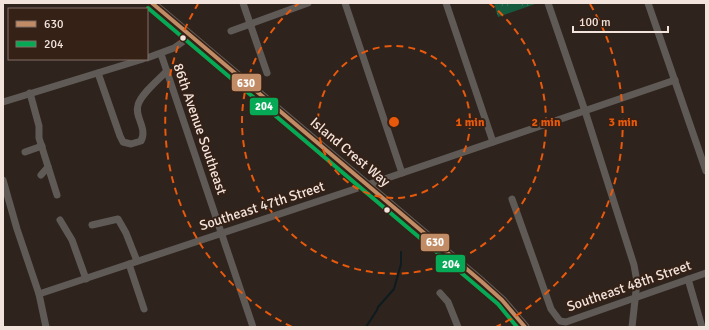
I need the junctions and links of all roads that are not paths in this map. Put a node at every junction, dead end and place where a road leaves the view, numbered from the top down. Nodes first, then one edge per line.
1 (152, 3) edge
2 (243, 3) edge
3 (308, 3) edge
4 (344, 3) edge
5 (446, 3) edge
6 (548, 3) edge
7 (648, 3) edge
8 (250, 23) junction
9 (231, 31) dead end
10 (191, 36) junction
11 (161, 54) junction
12 (148, 58) edge
13 (140, 60) edge
14 (166, 71) junction
15 (98, 73) junction
16 (267, 73) dead end
17 (675, 80) junction
18 (30, 93) junction
19 (3, 102) edge
20 (586, 111) junction
21 (493, 142) junction
22 (42, 146) junction
23 (25, 152) dead end
24 (48, 167) junction
25 (706, 170) edge
26 (402, 172) junction
27 (41, 175) dead end
28 (3, 180) edge
29 (367, 185) junction
30 (57, 196) dead end
31 (512, 199) dead end
32 (60, 220) dead end
33 (92, 225) dead end
34 (222, 233) junction
35 (137, 261) junction
36 (129, 264) junction
37 (706, 273) edge
38 (86, 279) junction
39 (688, 279) junction
40 (440, 293) dead end
41 (39, 294) junction
42 (636, 297) junction
43 (144, 309) dead end
44 (46, 327) edge
45 (253, 327) edge
46 (458, 327) edge
47 (525, 327) edge
48 (632, 327) edge
49 (702, 327) edge

1 - 10 main road, Island Crest Way
2 - 8 street
3 - 8 street
4 - 26 street
5 - 21 street
6 - 20 street
7 - 17 street
8 - 9 street
8 - 16 street
10 - 11 street
10 - 29 main road, Island Crest Way
11 - 12 street
11 - 14 street, 86th Avenue Southeast
13 - 15 street
14 - 15 street
14 - 34 street, 86th Avenue Southeast
15 - 18 street
17 - 20 street, Southeast 47th Street
17 - 25 street
18 - 19 street
18 - 22 street
20 - 21 street, Southeast 47th Street
20 - 42 street
21 - 26 street, Southeast 47th Street
22 - 23 street
22 - 24 street
24 - 27 street
24 - 30 street
26 - 29 street, Southeast 47th Street
28 - 41 street
29 - 34 street, Southeast 47th Street
29 - 47 main road, Island Crest Way
31 - 42 street, Southeast 48th Street
32 - 38 street
33 - 35 street
34 - 35 street, Southeast 47th Street
34 - 45 street, 86th Avenue Southeast
35 - 36 street, Southeast 47th Street
36 - 38 street, Southeast 47th Street
36 - 43 street
37 - 39 street, Southeast 48th Street
38 - 41 street, Southeast 47th Street
39 - 42 street, Southeast 48th Street
39 - 49 street
40 - 46 street
41 - 44 street
42 - 48 street

